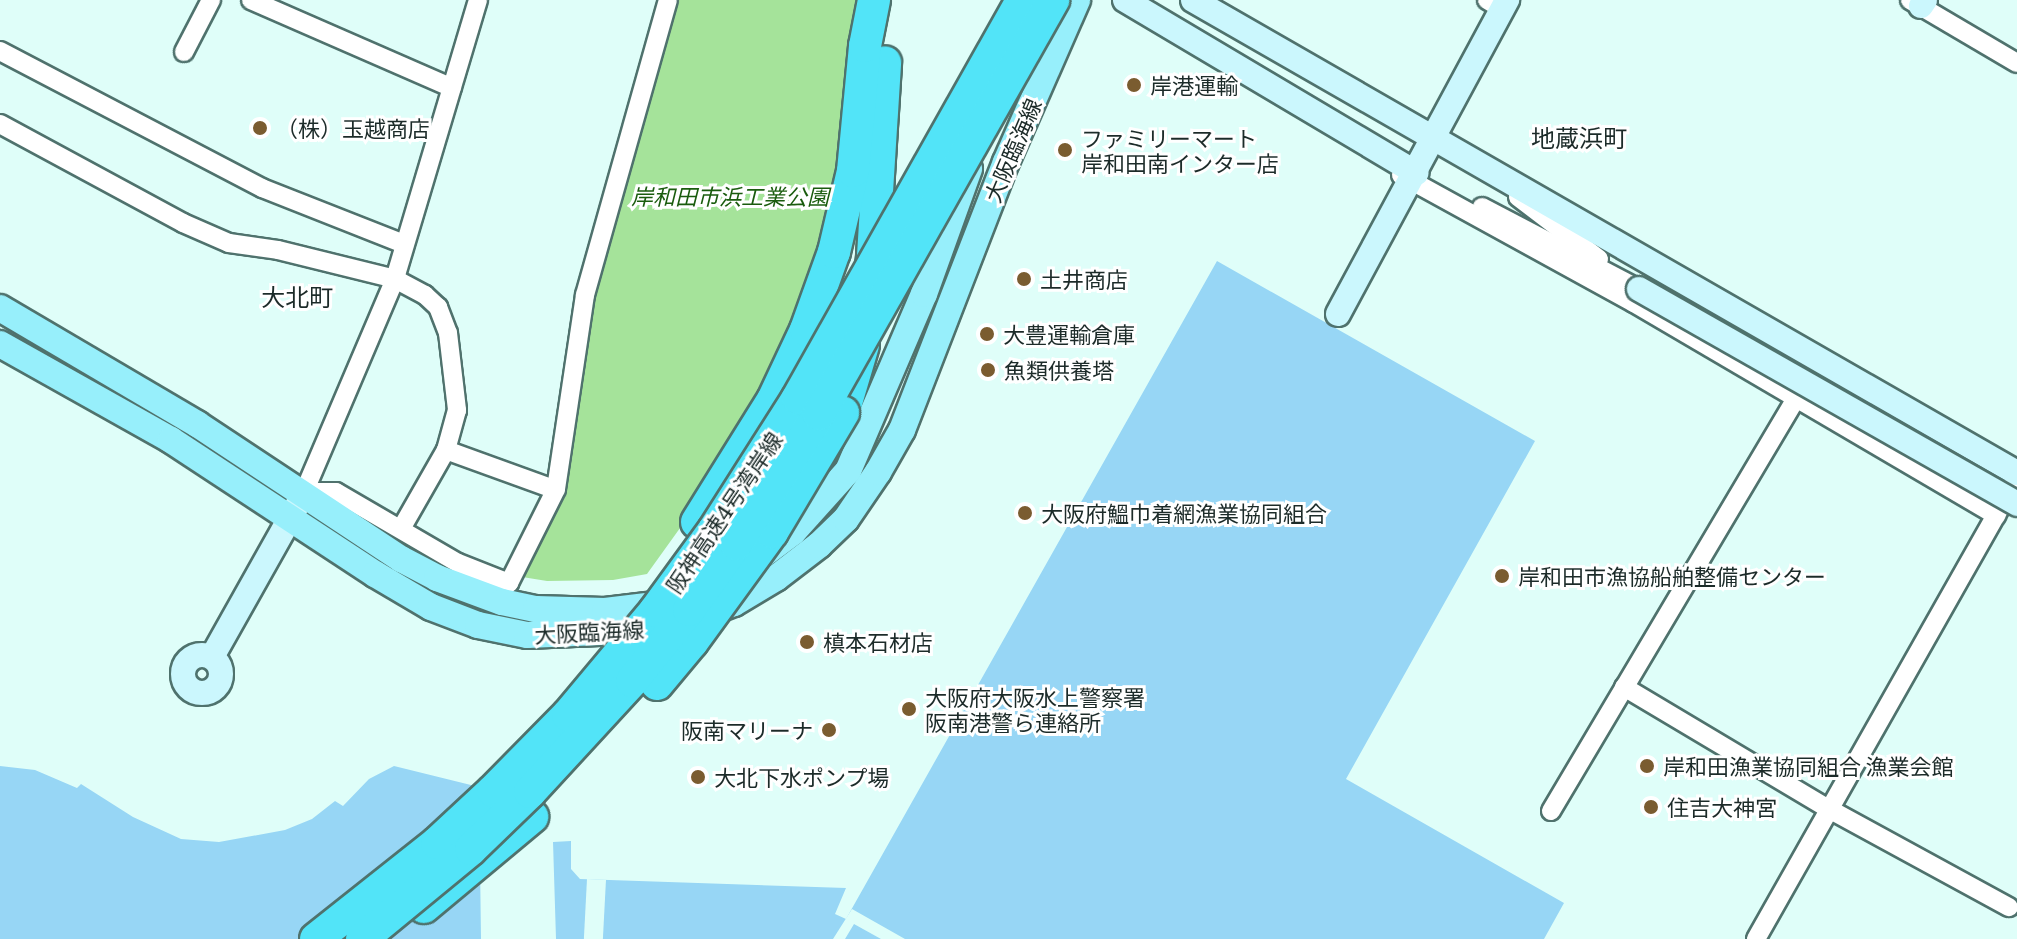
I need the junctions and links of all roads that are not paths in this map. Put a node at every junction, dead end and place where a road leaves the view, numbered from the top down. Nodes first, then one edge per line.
1 (211, 0) edge
2 (251, 0) edge
3 (478, 0) edge
4 (668, 0) edge
5 (874, 0) edge
6 (895, 0) edge
7 (1022, 0) edge
8 (1053, 0) edge
9 (1077, 0) edge
10 (1125, 0) edge
11 (1193, 0) edge
12 (1919, 2) edge
13 (1499, 3) edge
14 (0, 51) edge
15 (184, 52) dead end
16 (2017, 63) edge
17 (452, 88) junction
18 (0, 124) edge
19 (1434, 140) junction
20 (1471, 161) junction
21 (1414, 177) junction
22 (404, 244) junction
23 (395, 279) junction
24 (1639, 289) junction
25 (0, 308) edge
26 (1338, 314) dead end
27 (0, 344) edge
28 (1797, 397) junction
29 (446, 450) junction
30 (2017, 476) edge
31 (551, 488) dead end
32 (304, 492) junction
33 (2007, 509) edge
34 (290, 518) junction
35 (401, 529) junction
36 (212, 657) dead end
37 (1624, 687) junction
38 (493, 791) junction
39 (1829, 809) junction
40 (1551, 811) dead end
41 (2009, 907) dead end
42 (316, 939) edge
43 (362, 939) edge
44 (377, 939) edge
45 (1756, 939) edge

1 - 15 street
2 - 17 street
3 - 17 street
4 - 35 street
5 - 38 highway, bridge
6 - 44 highway, bridge
7 - 32 main road, 大阪臨海線
7 - 38 highway, 阪神高速4号湾岸線, bridge
8 - 43 highway, 阪神高速4号湾岸線, bridge
9 - 34 main road, 大阪臨海線
10 - 21 street
11 - 19 street
12 - 16 street
13 - 19 street
14 - 22 street
17 - 22 street
18 - 23 street
19 - 20 street
19 - 21 street
20 - 24 street
20 - 30 street
21 - 24 street
21 - 26 street
21 - 28 street
22 - 23 street
23 - 29 street
23 - 32 street
24 - 33 street, bridge
25 - 32 main road, 大阪臨海線
27 - 34 main road, 大阪臨海線
28 - 33 street
28 - 37 street
29 - 31 street
29 - 35 street
30 - 33 street
32 - 34 street
32 - 35 street
33 - 39 street
34 - 36 street
37 - 39 street
37 - 40 street
38 - 42 highway, 阪神高速4号湾岸線, bridge
39 - 41 street
39 - 45 street

